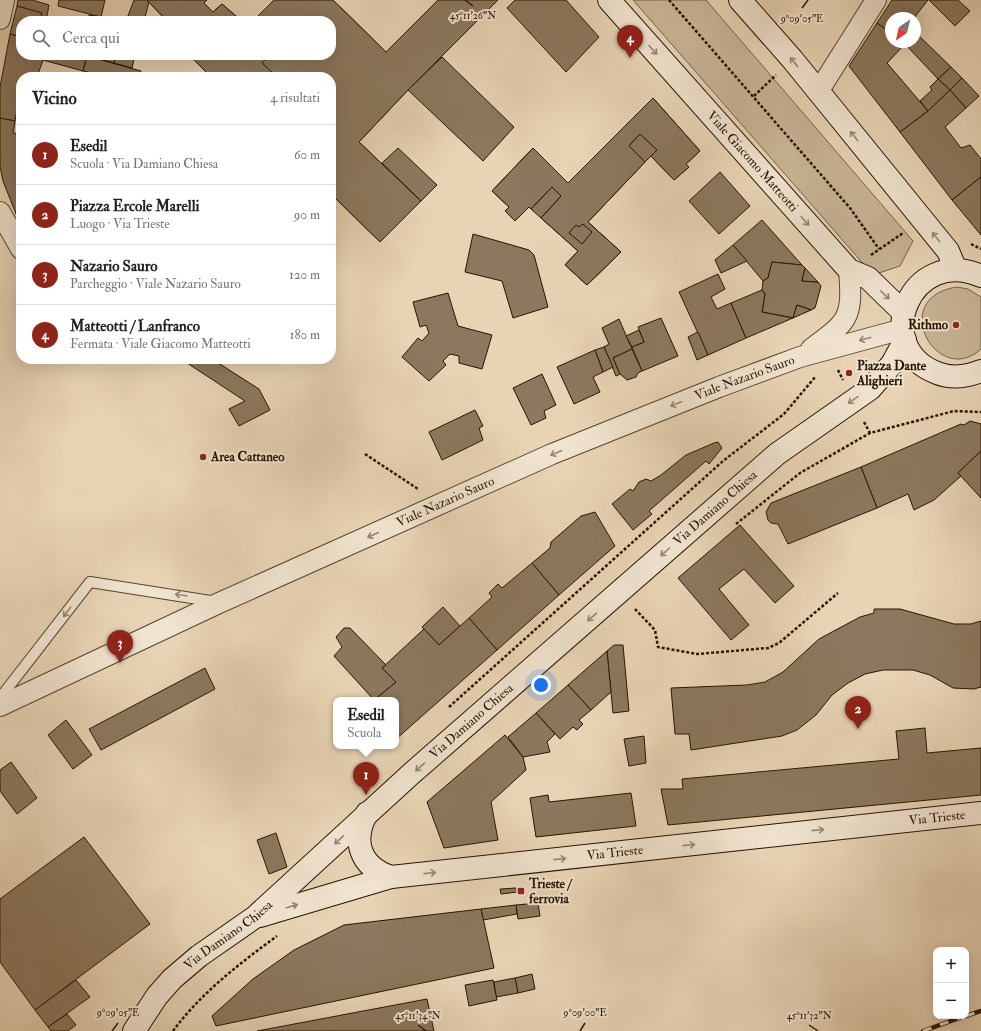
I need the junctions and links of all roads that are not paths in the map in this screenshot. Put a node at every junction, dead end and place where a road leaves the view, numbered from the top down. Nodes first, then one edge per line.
1 (4, 0) edge
2 (609, 0) edge
3 (740, 0) edge
4 (876, 0) edge
5 (0, 19) edge
6 (818, 92) junction
7 (0, 212) edge
8 (16, 240) edge
9 (849, 270) junction
10 (956, 270) junction
11 (981, 276) edge
12 (904, 327) junction
13 (800, 357) junction
14 (981, 371) edge
15 (219, 603) junction
16 (0, 698) edge
17 (0, 706) edge
18 (367, 813) junction
19 (981, 813) edge
20 (392, 877) junction
21 (255, 917) junction
22 (134, 1031) edge

1 - 5 street
2 -> 9 main road, Viale Giacomo Matteotti
6 -> 3 main road
4 - 6 street
10 -> 6 main road
7 - 8 street
9 -> 12 main road, Viale Giacomo Matteotti
9 - 13 street
10 - 11 main road
10 - 12 main road
12 -> 13 street, Viale Nazario Sauro
12 - 14 main road
12 -> 18 main road, Via Damiano Chiesa
13 -> 15 street, Viale Nazario Sauro
15 -> 16 lane
15 - 17 street, Viale Nazario Sauro
18 - 20 main road
18 -> 21 main road, Via Damiano Chiesa
20 -> 19 main road, Via Trieste
21 -> 20 main road, Via Trieste
21 - 22 main road, Via Damiano Chiesa

